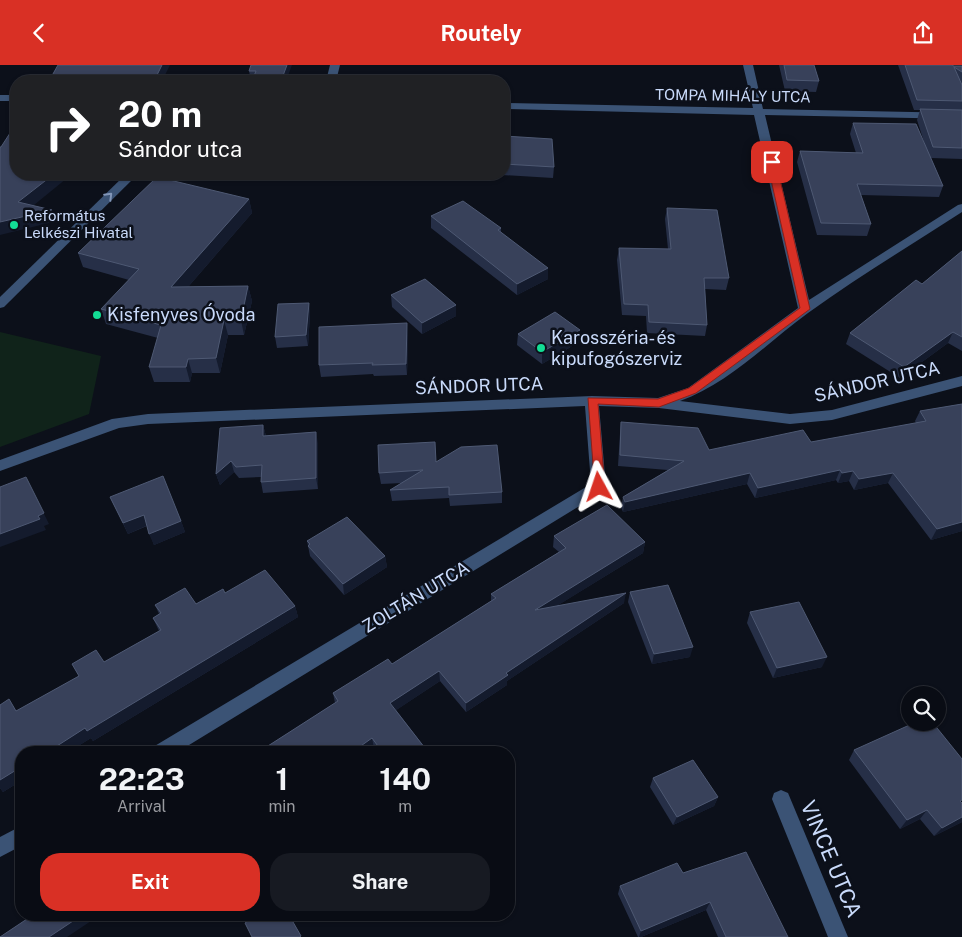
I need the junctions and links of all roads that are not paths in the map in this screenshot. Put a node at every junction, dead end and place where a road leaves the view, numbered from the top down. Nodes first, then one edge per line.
1 (748, 65) edge
2 (510, 106) edge
3 (760, 112) junction
4 (962, 116) edge
5 (130, 180) edge
6 (962, 207) edge
7 (0, 304) edge
8 (805, 309) junction
9 (962, 381) edge
10 (592, 401) junction
11 (659, 403) junction
12 (0, 466) edge
13 (171, 746) edge
14 (781, 799) dead end
15 (15, 839) edge
16 (0, 848) edge
17 (838, 937) edge

1 - 3 street
2 - 3 street, TOMPA MIHÁLY UTCA
3 - 4 street, TOMPA MIHÁLY UTCA
3 - 8 street
7 -> 5 street
6 - 8 street
8 - 11 street
9 - 11 street, SÁNDOR UTCA
10 - 11 street, SÁNDOR UTCA
10 - 12 street, SÁNDOR UTCA
10 - 13 street, ZOLTÁN UTCA
14 - 17 street, VINCE UTCA
15 - 16 street

